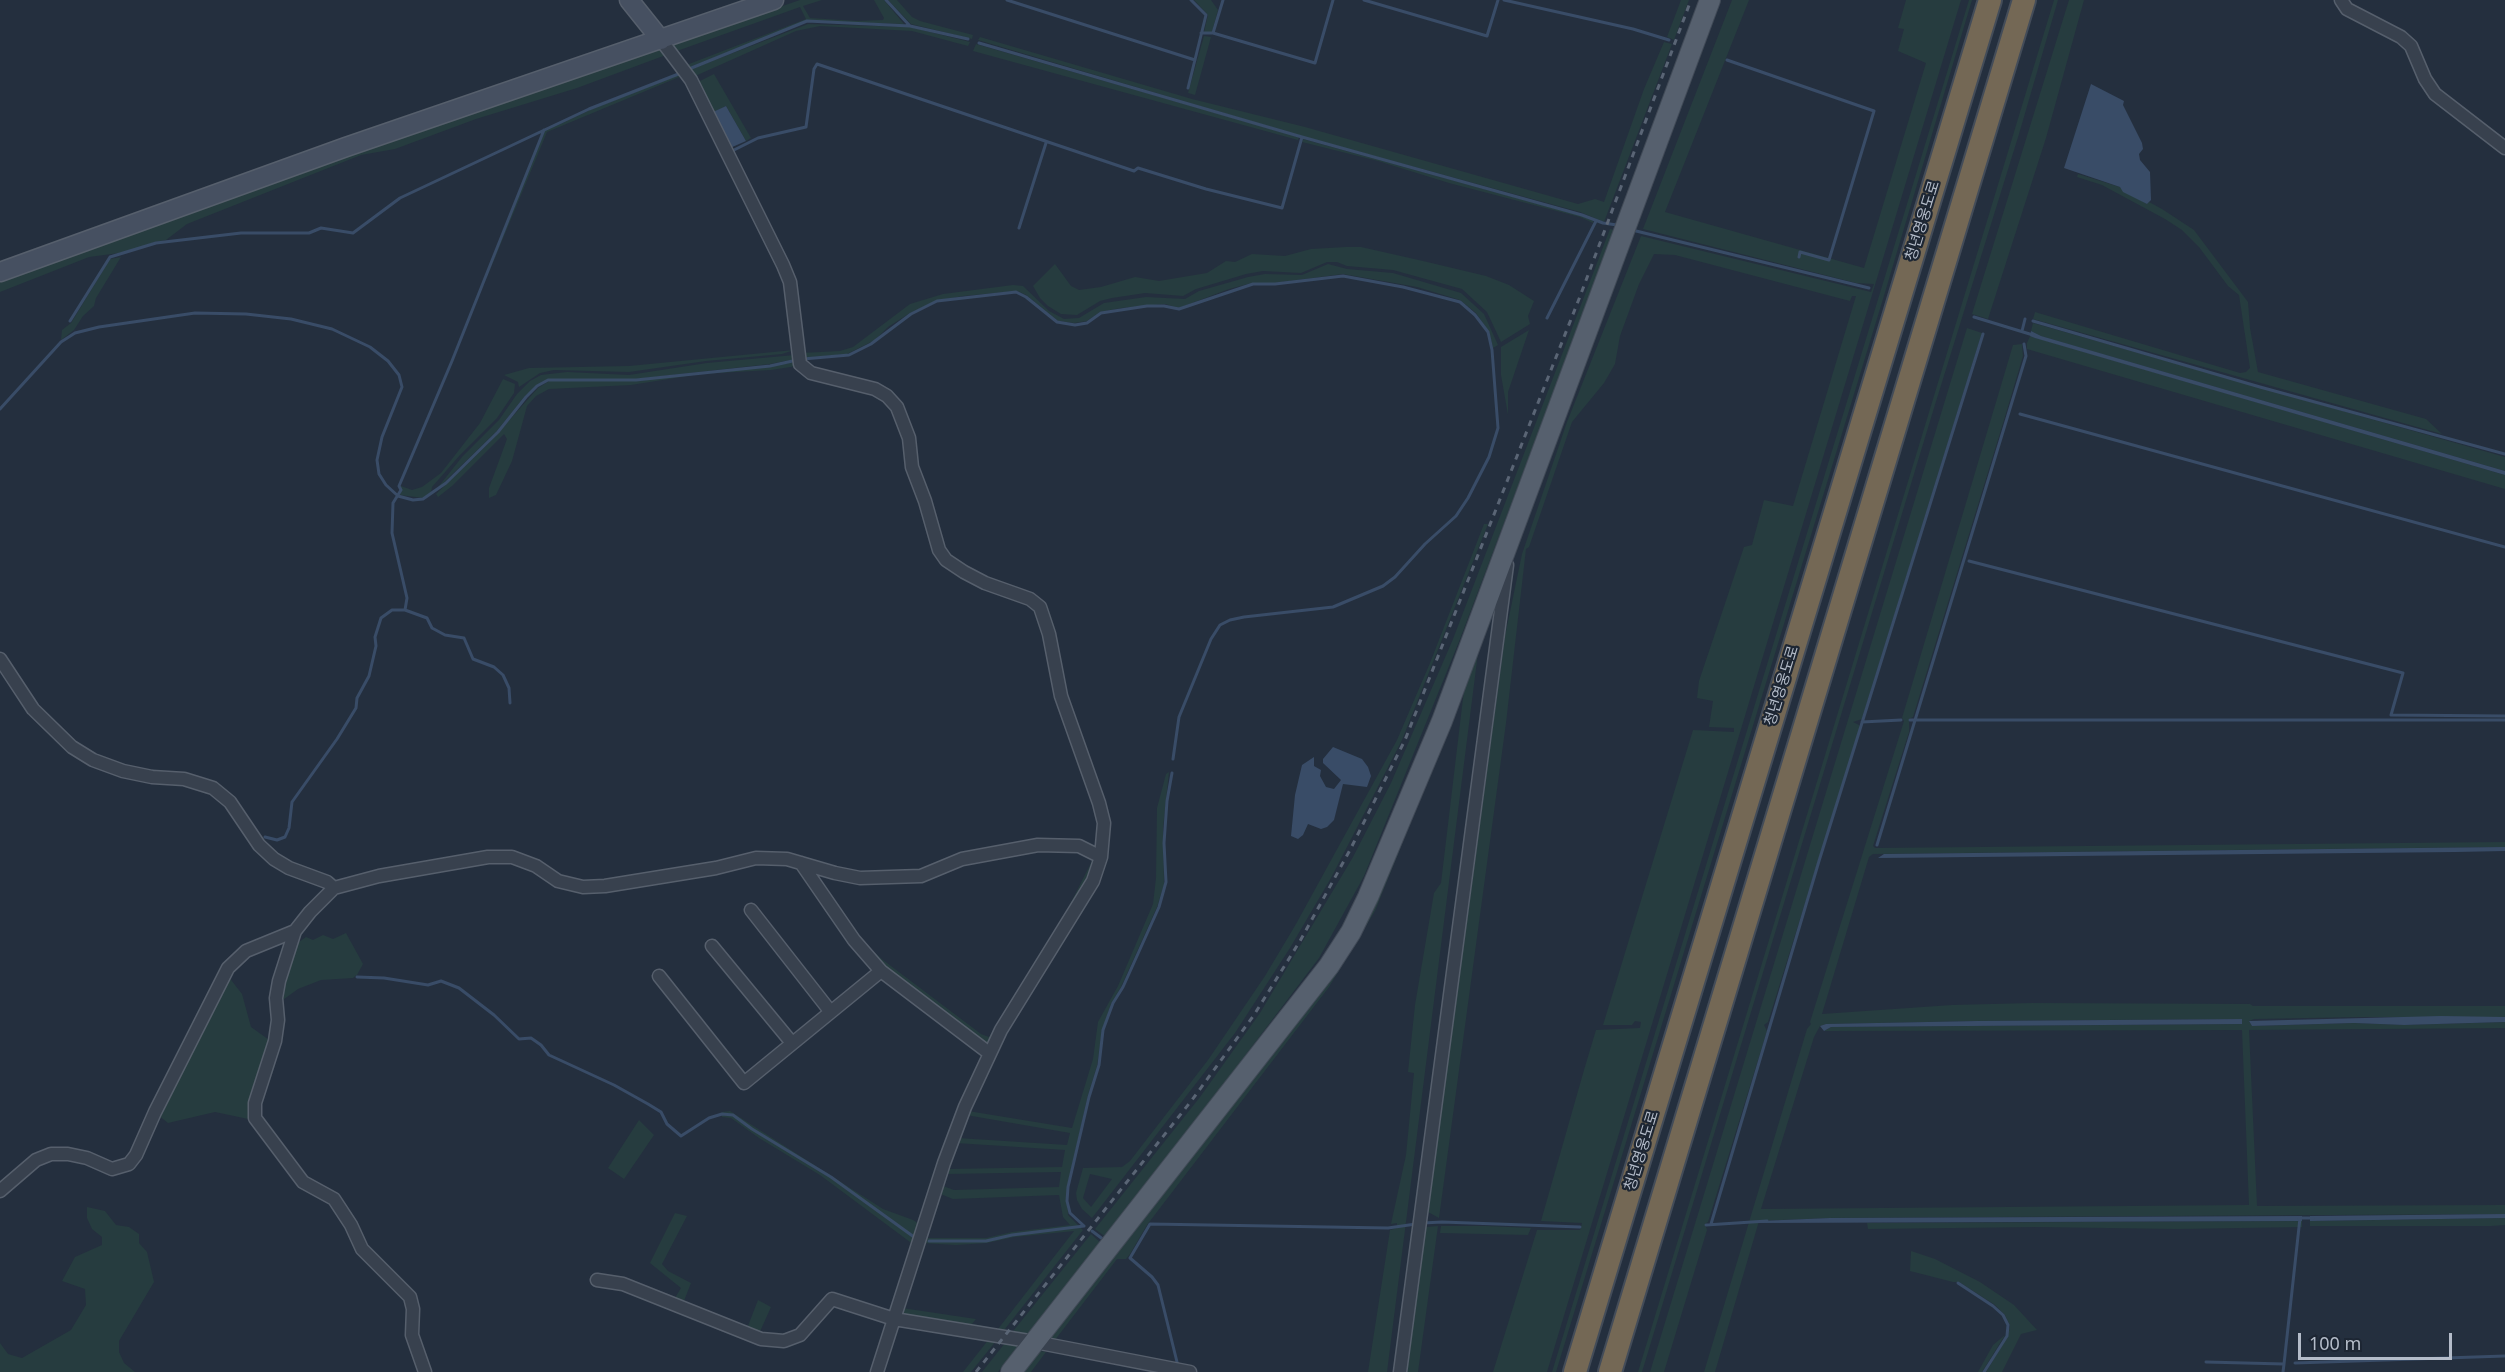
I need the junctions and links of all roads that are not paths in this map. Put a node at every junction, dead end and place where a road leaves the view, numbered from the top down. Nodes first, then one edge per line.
1 (629, 0) edge
2 (774, 0) edge
3 (1710, 0) edge
4 (1990, 0) edge
5 (2024, 0) edge
6 (2341, 0) edge
7 (661, 40) junction
8 (2505, 148) edge
9 (0, 272) edge
10 (1511, 531) junction
11 (0, 659) edge
12 (1101, 856) junction
13 (801, 863) junction
14 (334, 888) junction
15 (751, 910) dead end
16 (295, 931) junction
17 (712, 946) dead end
18 (881, 971) junction
19 (659, 976) dead end
20 (830, 1011) junction
21 (792, 1043) junction
22 (989, 1053) junction
23 (0, 1191) edge
24 (597, 1280) dead end
25 (894, 1319) junction
26 (1035, 1342) junction
27 (425, 1372) edge
28 (877, 1372) edge
29 (1011, 1372) edge
30 (1190, 1372) edge
31 (1400, 1372) edge
32 (1575, 1372) edge
33 (1610, 1372) edge

1 - 7 main road
2 - 7 main road
3 - 10 main road
4 - 32 highway, 청년영웅도로
5 - 33 highway
6 - 8 street
7 - 9 main road
7 - 12 street
10 - 26 main road
10 - 31 street
11 - 14 street
12 - 13 street
12 - 22 street
13 - 14 street
13 - 18 street
14 - 16 street
15 - 20 street
16 - 23 street
16 - 27 street
17 - 21 street
18 - 20 street
18 - 22 street
19 - 21 street
20 - 21 street
22 - 25 street
24 - 25 street
25 - 26 street
25 - 28 street
26 - 29 main road
26 - 30 street

